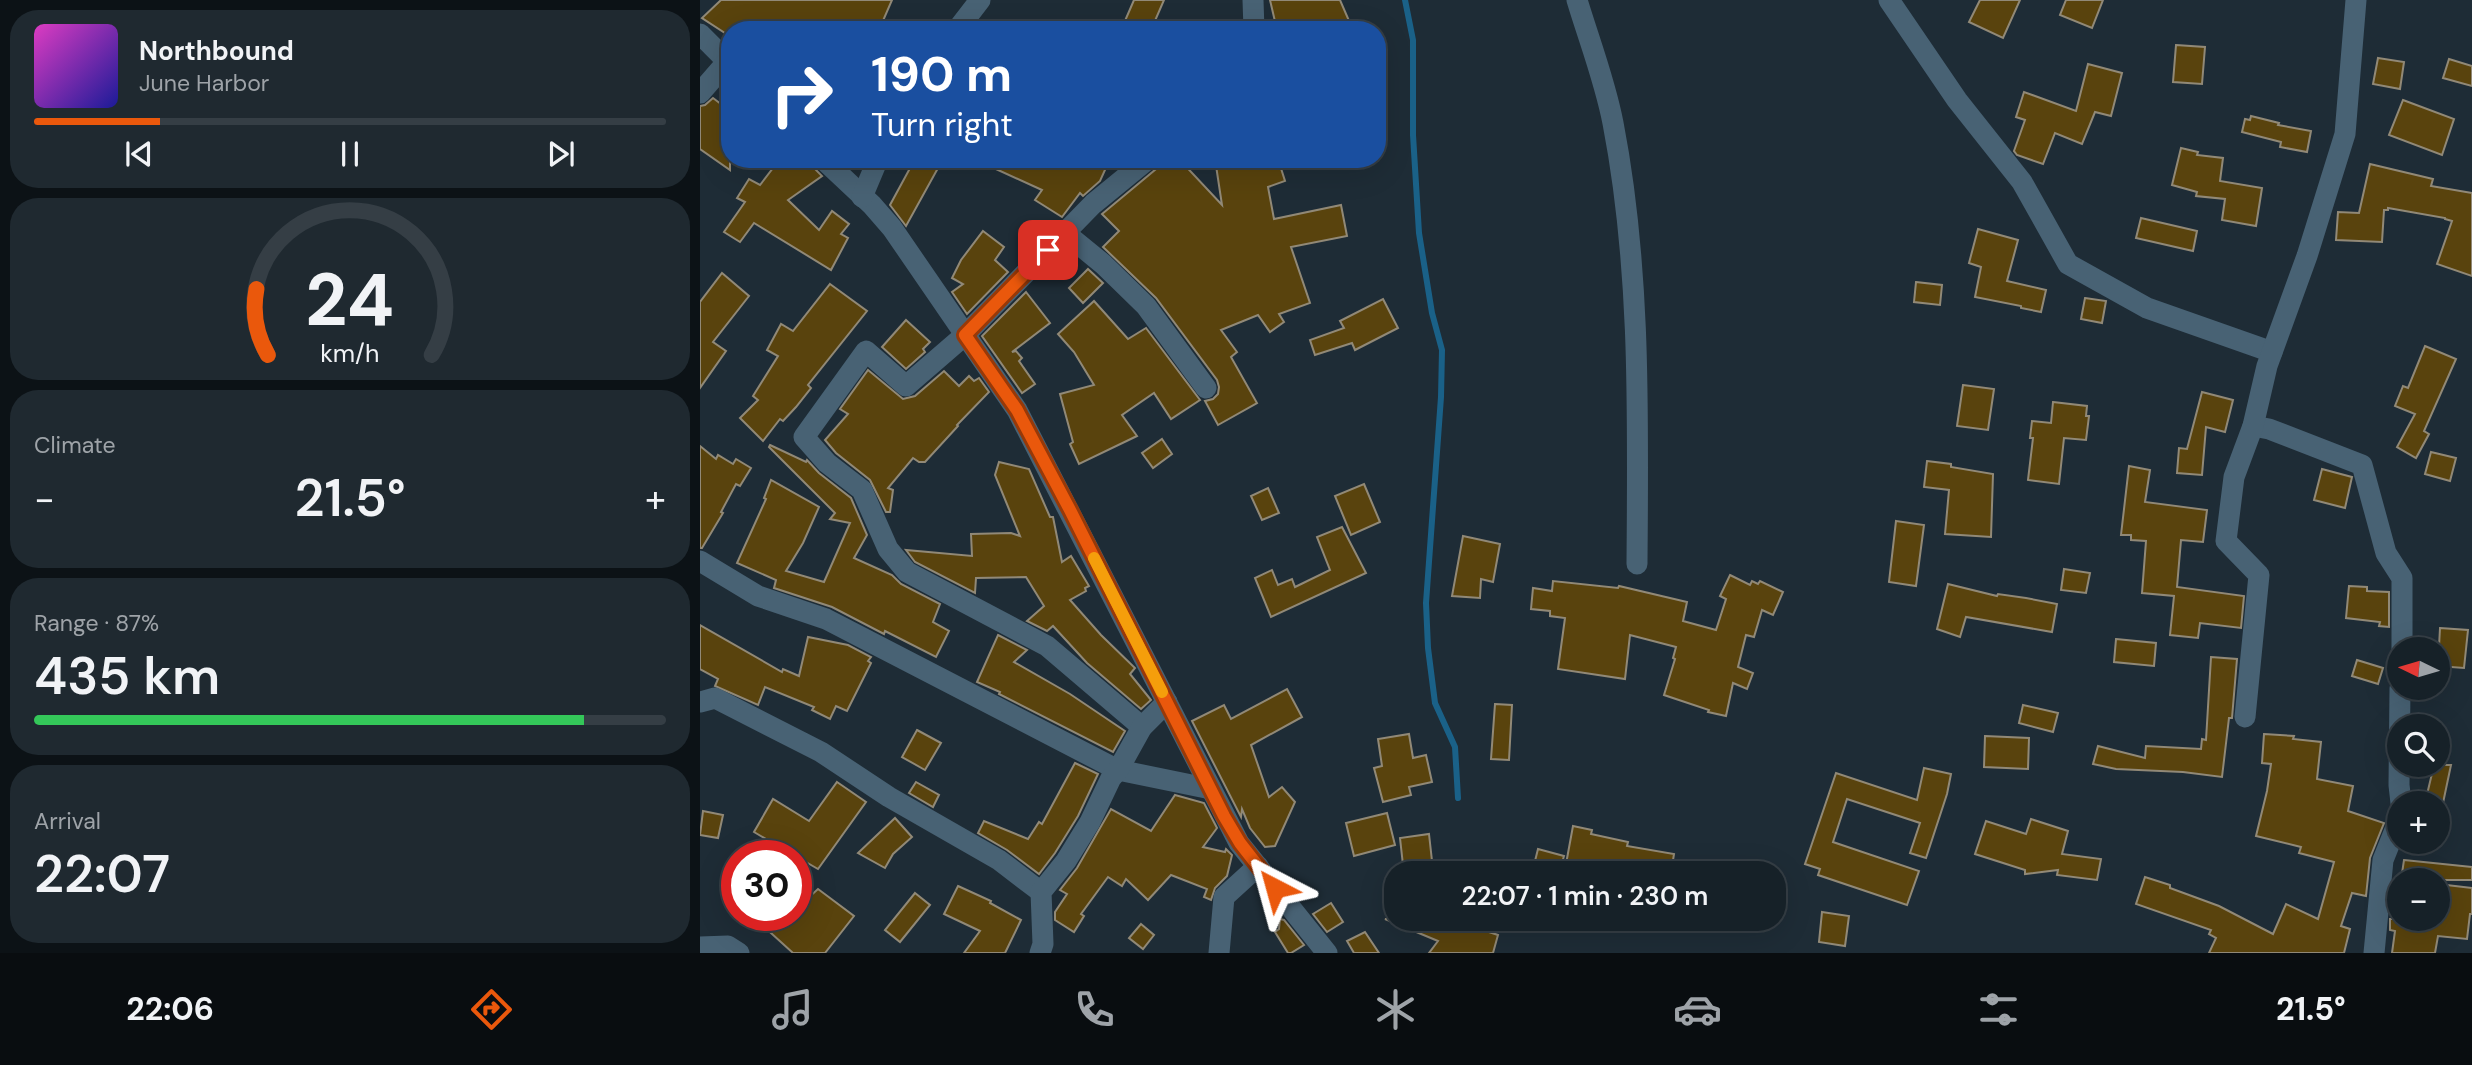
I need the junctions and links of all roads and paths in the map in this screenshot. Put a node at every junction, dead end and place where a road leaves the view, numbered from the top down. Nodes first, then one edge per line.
1 (980, 0) edge
2 (1253, 0) edge
3 (1577, 0) edge
4 (1889, 0) edge
5 (2356, 0) edge
6 (964, 21) edge
7 (1254, 21) edge
8 (700, 34) edge
9 (721, 55) edge
10 (721, 71) edge
11 (700, 93) edge
12 (832, 168) edge
13 (874, 168) edge
14 (1137, 168) edge
15 (862, 197) junction
16 (1065, 233) junction
17 (965, 335) junction
18 (2272, 352) junction
19 (1206, 388) dead end
20 (2253, 426) junction
21 (700, 561) edge
22 (1637, 564) dead end
23 (2402, 637) edge
24 (2400, 700) edge
25 (700, 702) edge
26 (1167, 702) junction
27 (2245, 717) dead end
28 (1142, 727) junction
29 (1118, 770) junction
30 (1211, 789) junction
31 (2400, 791) edge
32 (2387, 850) edge
33 (1258, 866) junction
34 (1041, 892) junction
35 (700, 947) edge
36 (739, 953) edge
37 (1040, 953) edge
38 (1219, 953) edge
39 (1327, 953) edge
40 (2374, 953) edge

1 - 6 street
2 - 7 street
3 - 22 street
4 - 18 street
5 - 18 street
8 - 9 street
10 - 11 street
12 - 15 street
13 - 15 street
14 - 16 street
15 - 17 street
16 - 17 street
16 - 19 street
17 - 26 street
17 - 28 street
18 - 20 street
20 - 23 street
20 - 27 street
21 - 29 street
24 - 31 street
25 - 34 street
26 - 28 street
26 - 30 street
28 - 29 street
29 - 30 street
29 - 34 street
30 - 33 street
32 - 40 street
33 - 38 street
33 - 39 street
34 - 37 street
35 - 36 street

